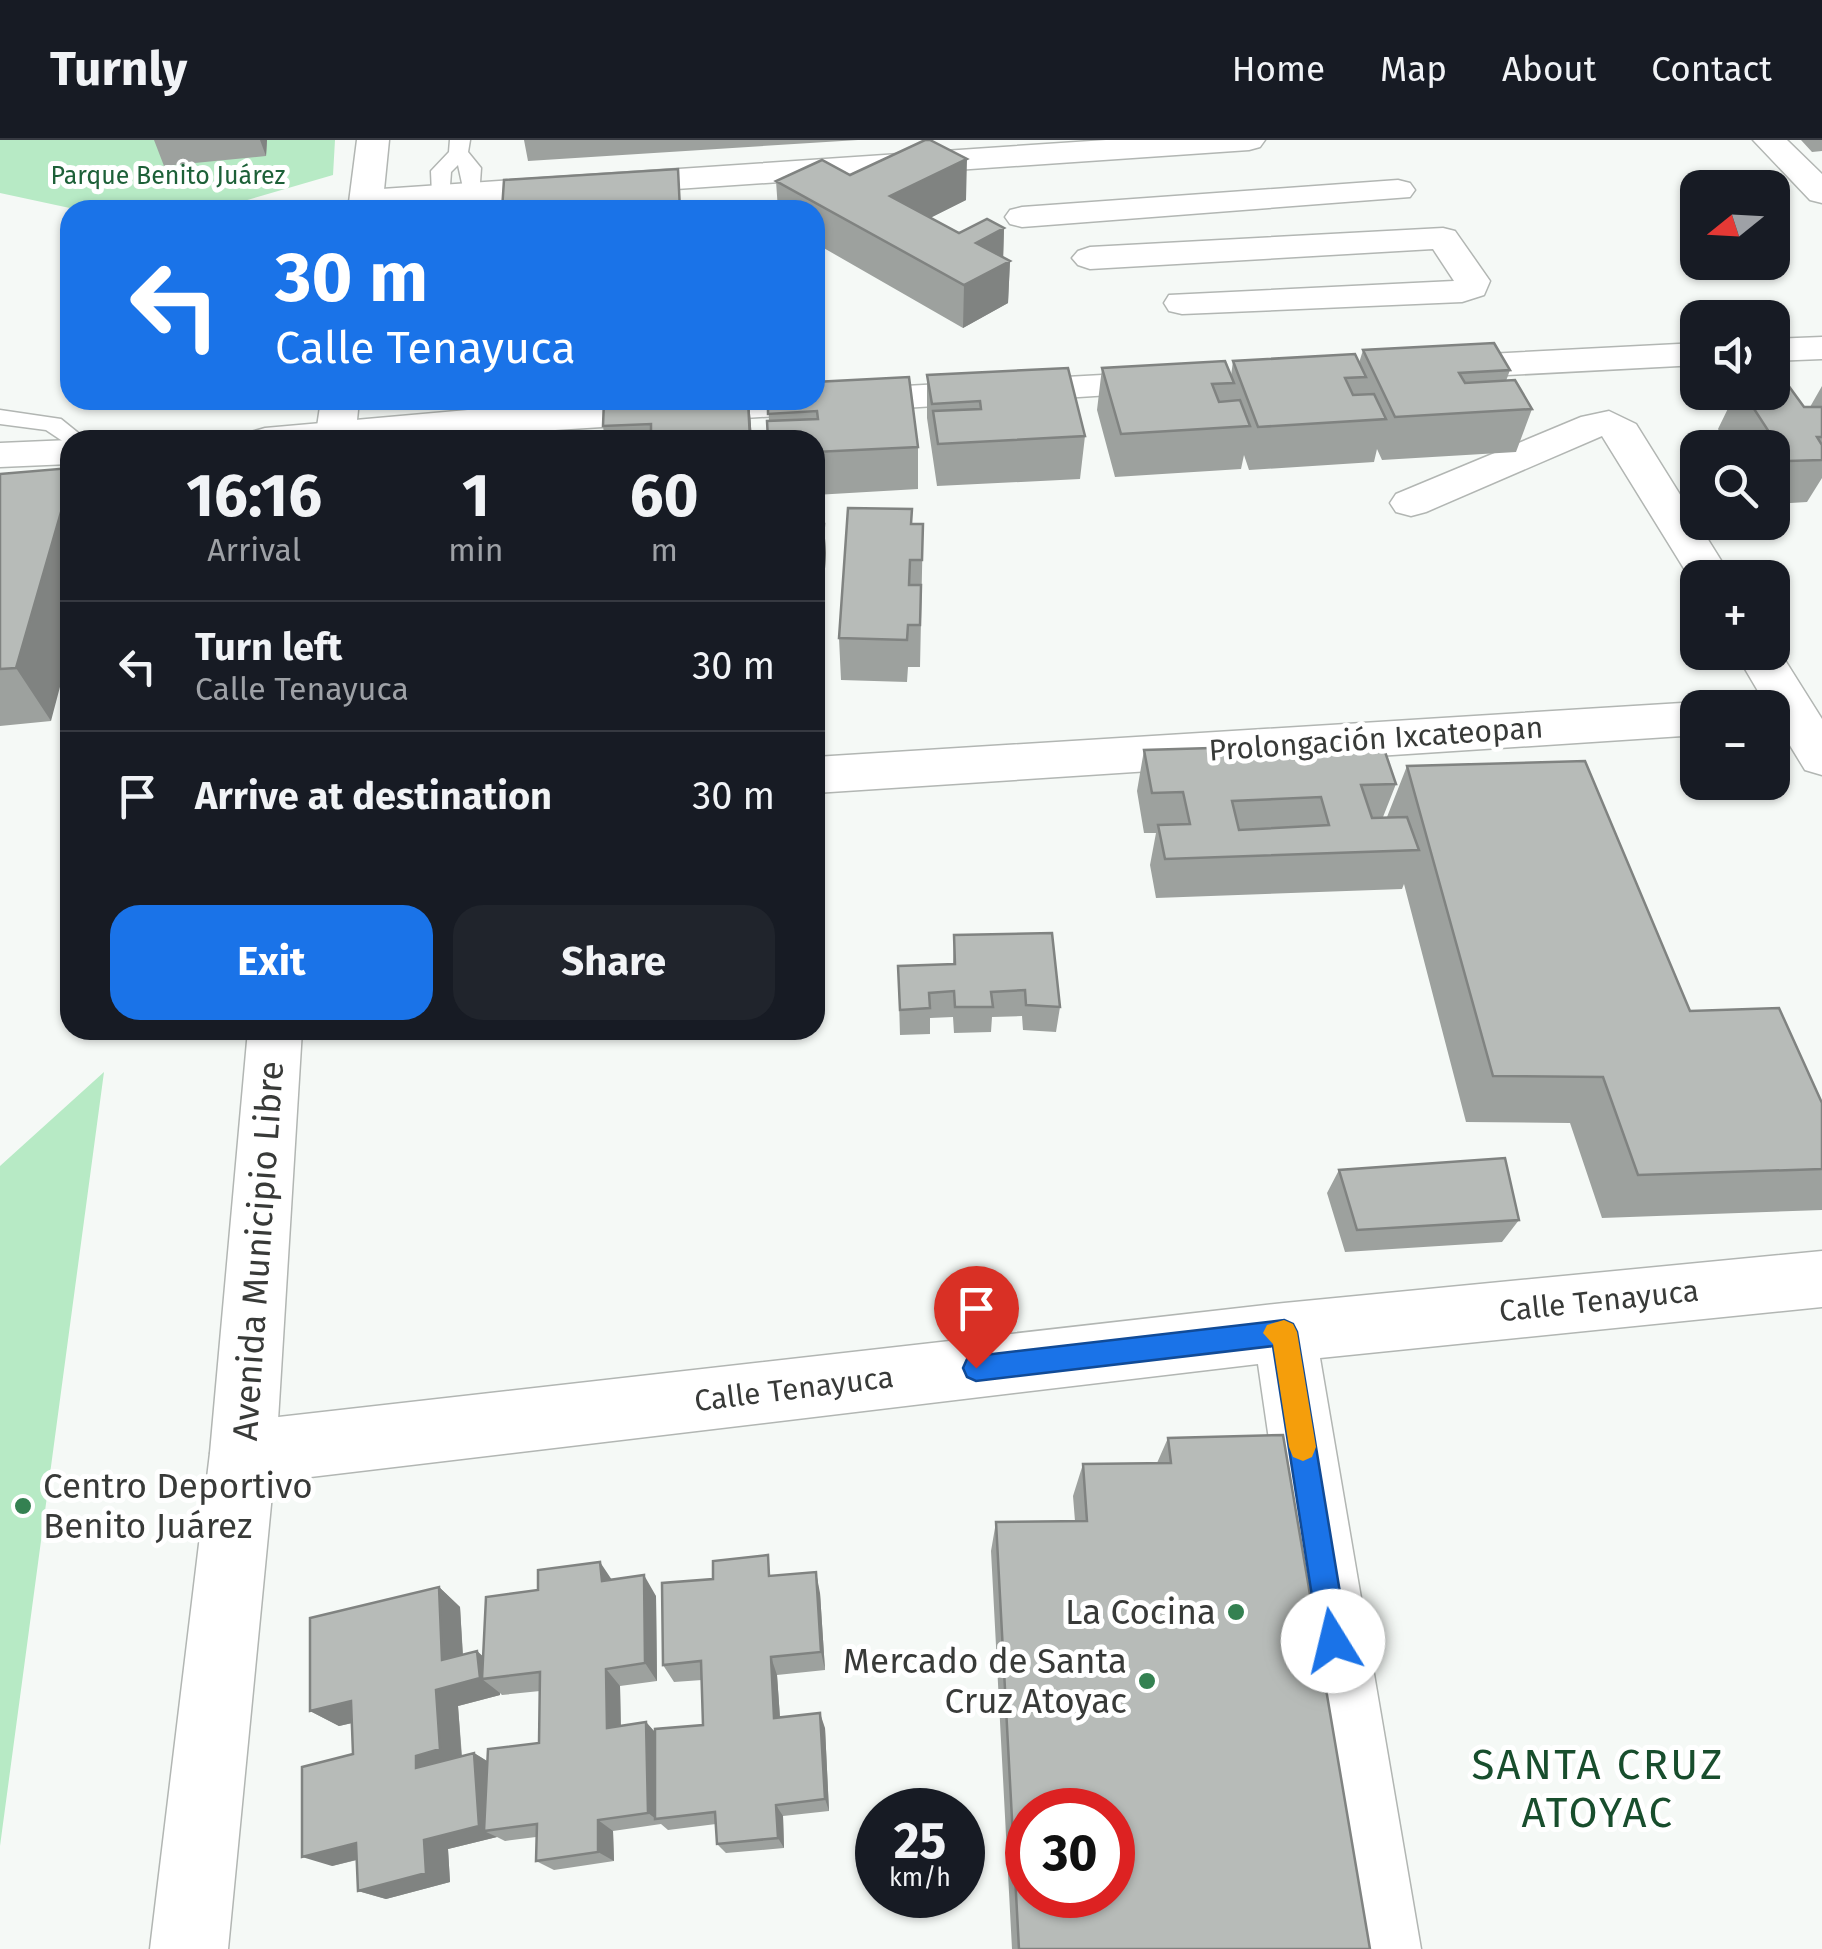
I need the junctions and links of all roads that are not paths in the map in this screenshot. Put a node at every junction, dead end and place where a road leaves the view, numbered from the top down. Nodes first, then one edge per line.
1 (373, 140) edge
2 (1249, 140) edge
3 (1769, 140) edge
4 (460, 147) edge
5 (950, 160) junction
6 (1368, 160) dead end
7 (1398, 190) junction
8 (1822, 193) edge
9 (457, 194) junction
10 (367, 200) edge
11 (407, 200) edge
12 (1022, 217) junction
13 (1443, 238) junction
14 (1182, 303) dead end
15 (1822, 348) edge
16 (1790, 349) edge
17 (1680, 355) edge
18 (1402, 370) edge
19 (1204, 380) edge
20 (825, 398) edge
21 (488, 410) edge
22 (0, 417) edge
23 (337, 425) edge
24 (61, 430) edge
25 (60, 453) edge
26 (0, 456) edge
27 (1411, 503) dead end
28 (1701, 560) edge
29 (1769, 670) edge
30 (1796, 712) edge
31 (1680, 719) edge
32 (1822, 758) edge
33 (825, 774) edge
34 (274, 1040) edge
35 (1822, 1279) edge
36 (1284, 1332) junction
37 (243, 1453) junction
38 (189, 1949) edge
39 (1382, 1949) edge

1 - 10 street
2 - 5 street
3 - 8 street
4 - 9 lane
4 - 9 lane
5 - 9 street
5 - 12 street
6 - 7 street
7 - 12 street
7 - 13 street
9 - 11 street
12 - 13 street
13 - 14 street
15 - 16 street
17 - 18 street
19 - 20 street
21 - 23 street
22 - 24 lane
25 - 26 street
27 - 28 street
29 - 30 street
30 - 32 street
31 - 33 street, Prolongación Ixcateopan
34 - 37 street, Avenida Municipio Libre
35 - 36 street, Calle Tenayuca
36 - 37 street, Calle Tenayuca
36 - 39 street
37 - 38 street, Avenida Municipio Libre

